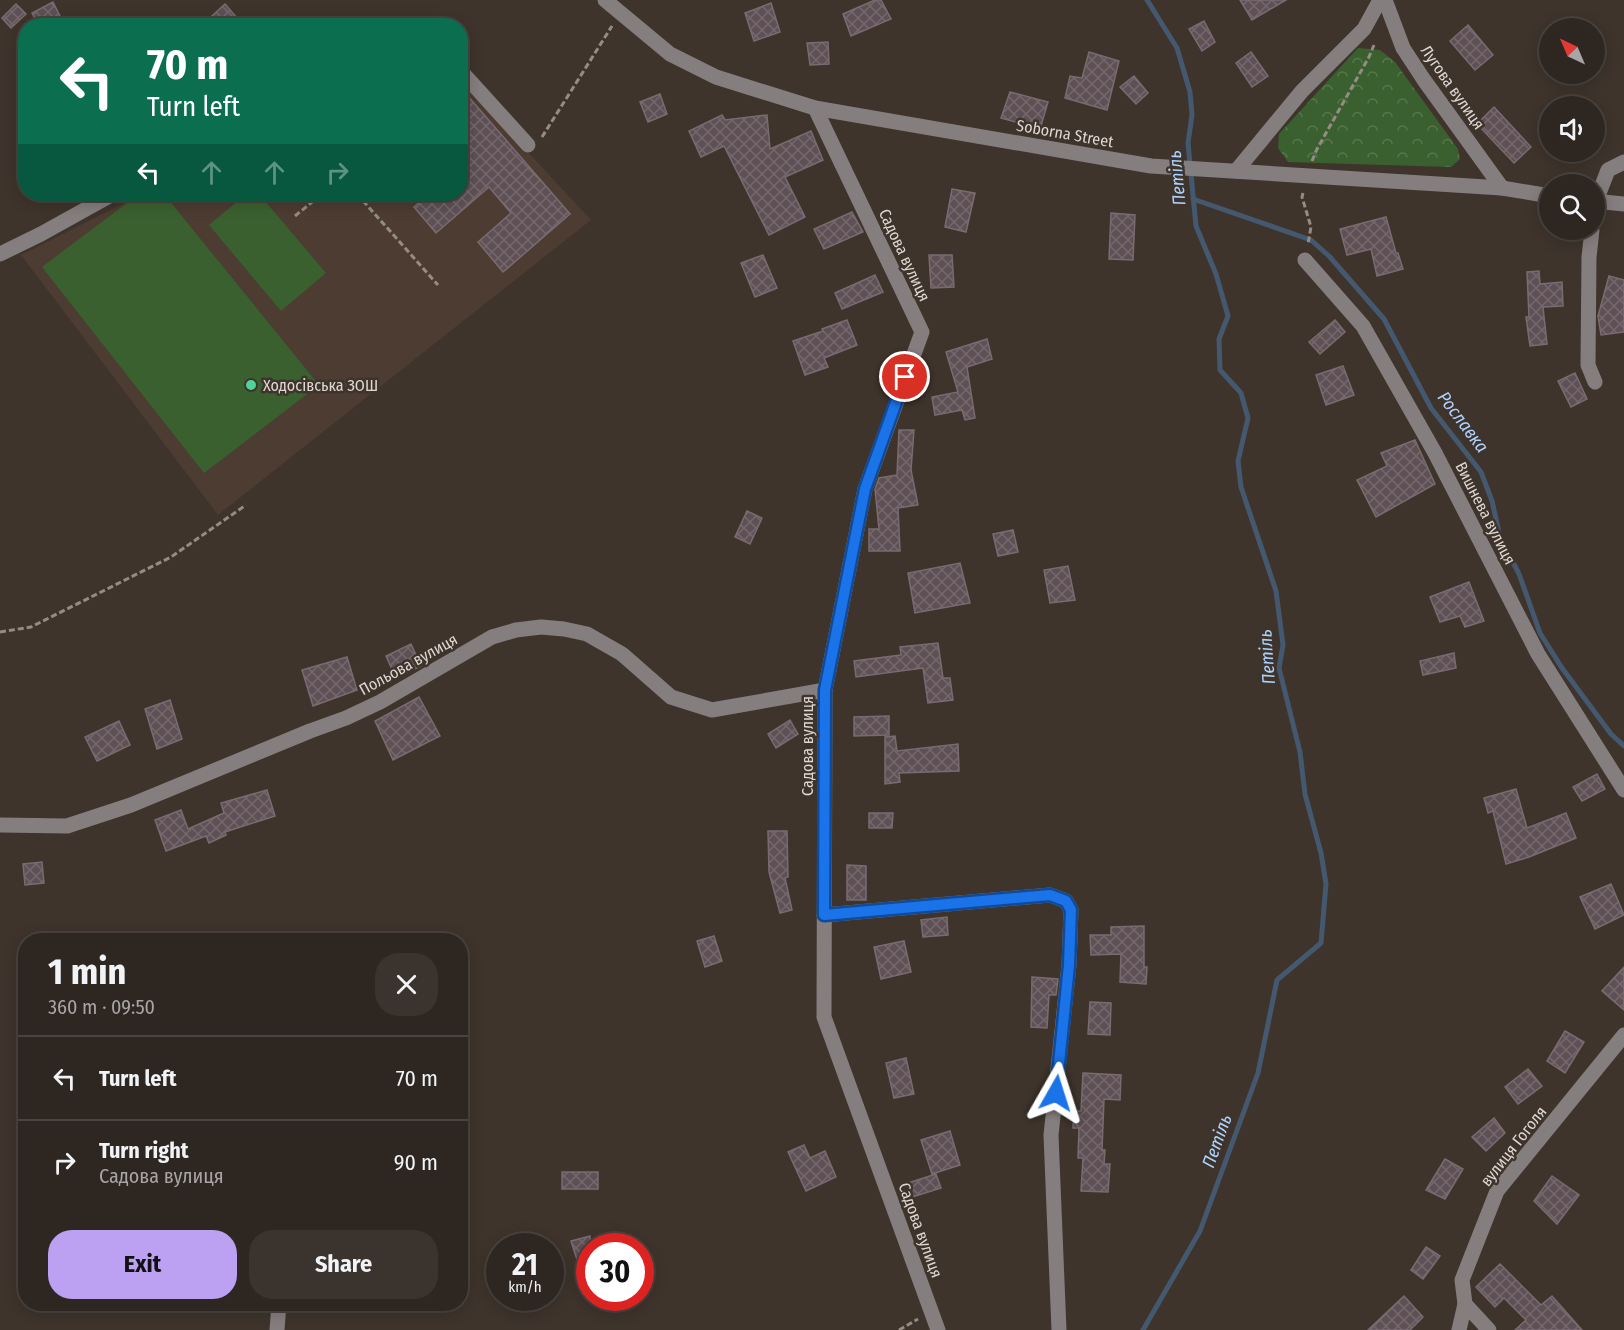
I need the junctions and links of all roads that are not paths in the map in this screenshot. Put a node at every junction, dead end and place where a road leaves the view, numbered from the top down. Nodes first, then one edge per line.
1 (606, 0) edge
2 (1380, 0) edge
3 (1385, 0) edge
4 (468, 79) edge
5 (815, 108) junction
6 (528, 145) road end
7 (1624, 162) edge
8 (1229, 171) junction
9 (1605, 178) edge
10 (1503, 188) junction
11 (1539, 194) edge
12 (100, 201) edge
13 (1605, 204) edge
14 (1624, 204) edge
15 (1592, 240) edge
16 (0, 254) edge
17 (1305, 260) dead end
18 (1595, 382) dead end
19 (825, 690) junction
20 (1624, 790) edge
21 (0, 825) edge
22 (824, 915) junction
23 (1624, 1035) edge
24 (1465, 1304) junction
25 (278, 1311) edge
26 (277, 1330) edge
27 (938, 1330) edge
28 (1059, 1330) edge
29 (1459, 1330) edge
30 (1489, 1330) edge

1 - 5 street, Soborna Street
2 - 8 street
3 - 10 street, Лугова вулиця
4 - 6 street
5 - 8 street, Soborna Street
5 - 19 street, Садова вулиця
7 - 9 street
8 - 10 street, Soborna Street
10 - 11 street, Soborna Street
12 - 16 street
13 - 14 street
15 - 18 street
17 - 20 street, Вишнева вулиця
19 - 21 street, Польова вулиця
19 - 22 street, Садова вулиця
22 - 27 street, Садова вулиця
22 - 28 street
23 - 24 street, вулиця Гоголя
24 - 29 street, вулиця Гоголя
24 - 30 street
25 - 26 street

